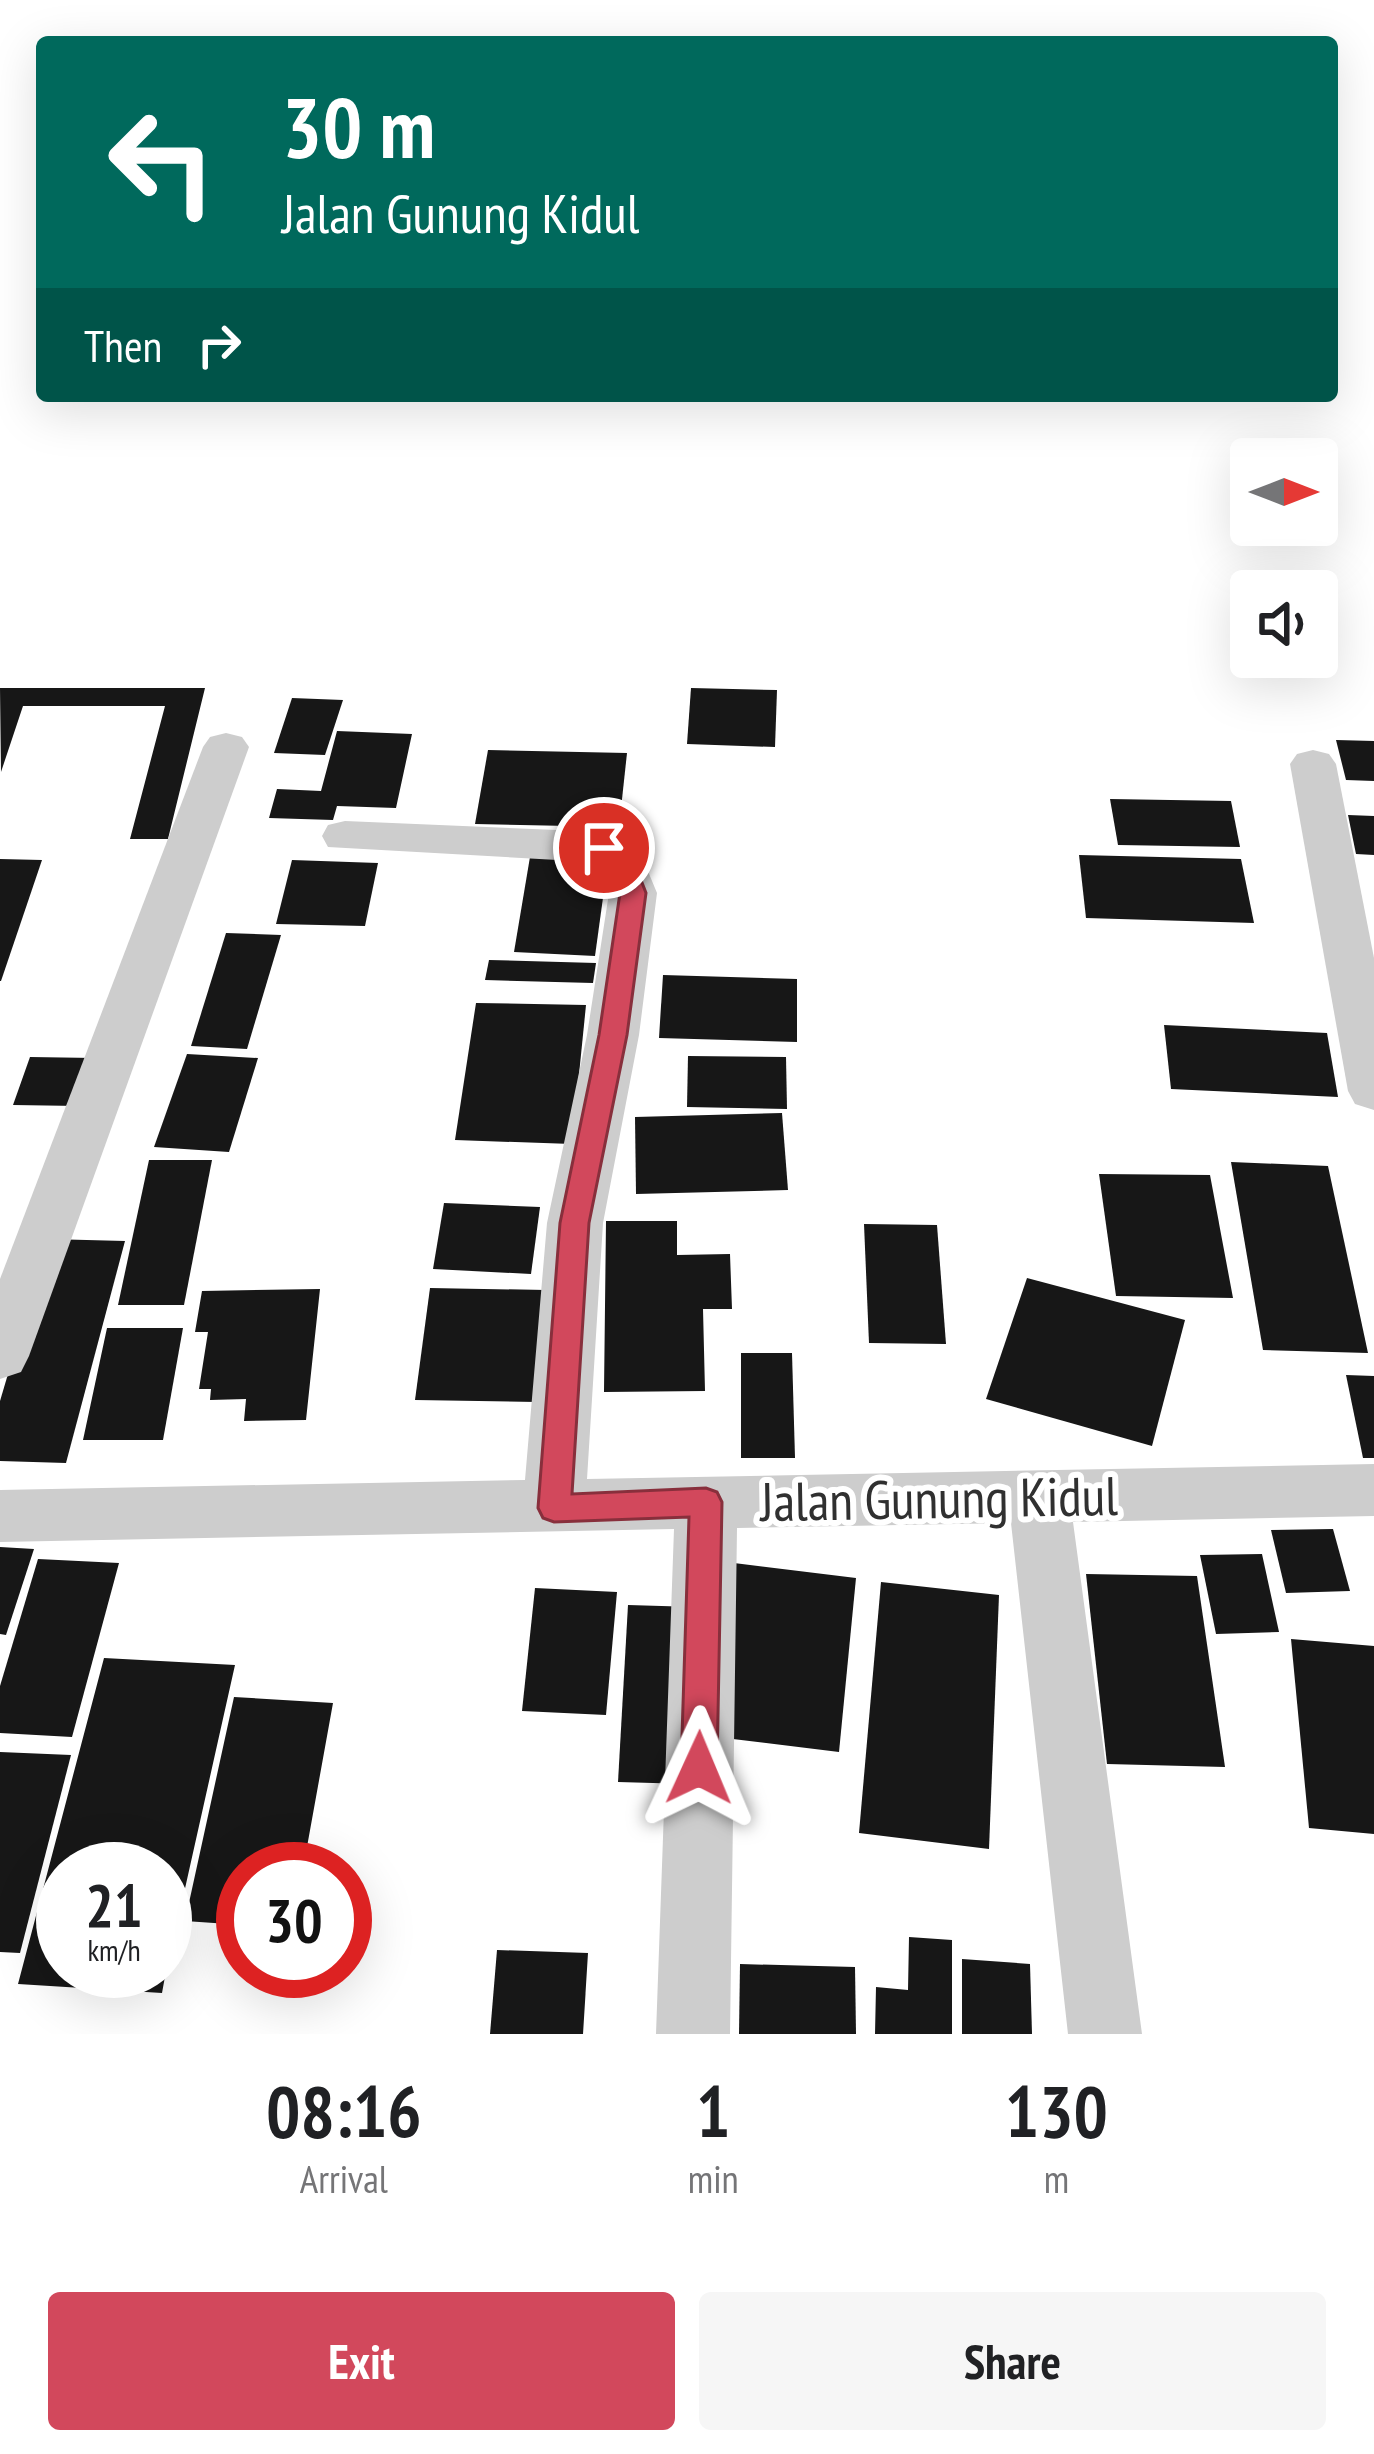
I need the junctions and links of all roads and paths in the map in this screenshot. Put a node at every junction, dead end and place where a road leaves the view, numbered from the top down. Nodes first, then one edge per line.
1 (226, 746) dead end
2 (1312, 764) dead end
3 (345, 836) dead end
4 (1374, 1091) edge
5 (0, 1356) edge
6 (1374, 1490) edge
7 (1039, 1496) junction
8 (706, 1502) junction
9 (554, 1508) junction
10 (1, 1519) edge
11 (693, 2034) edge
12 (1105, 2034) edge

1 - 5 street
2 - 4 street
3 - 9 street
6 - 7 street, Jalan Gunung Kidul
7 - 8 street, Jalan Gunung Kidul
7 - 12 street
8 - 9 street, Jalan Gunung Kidul
8 - 11 street
9 - 10 street, Jalan Gunung Kidul

